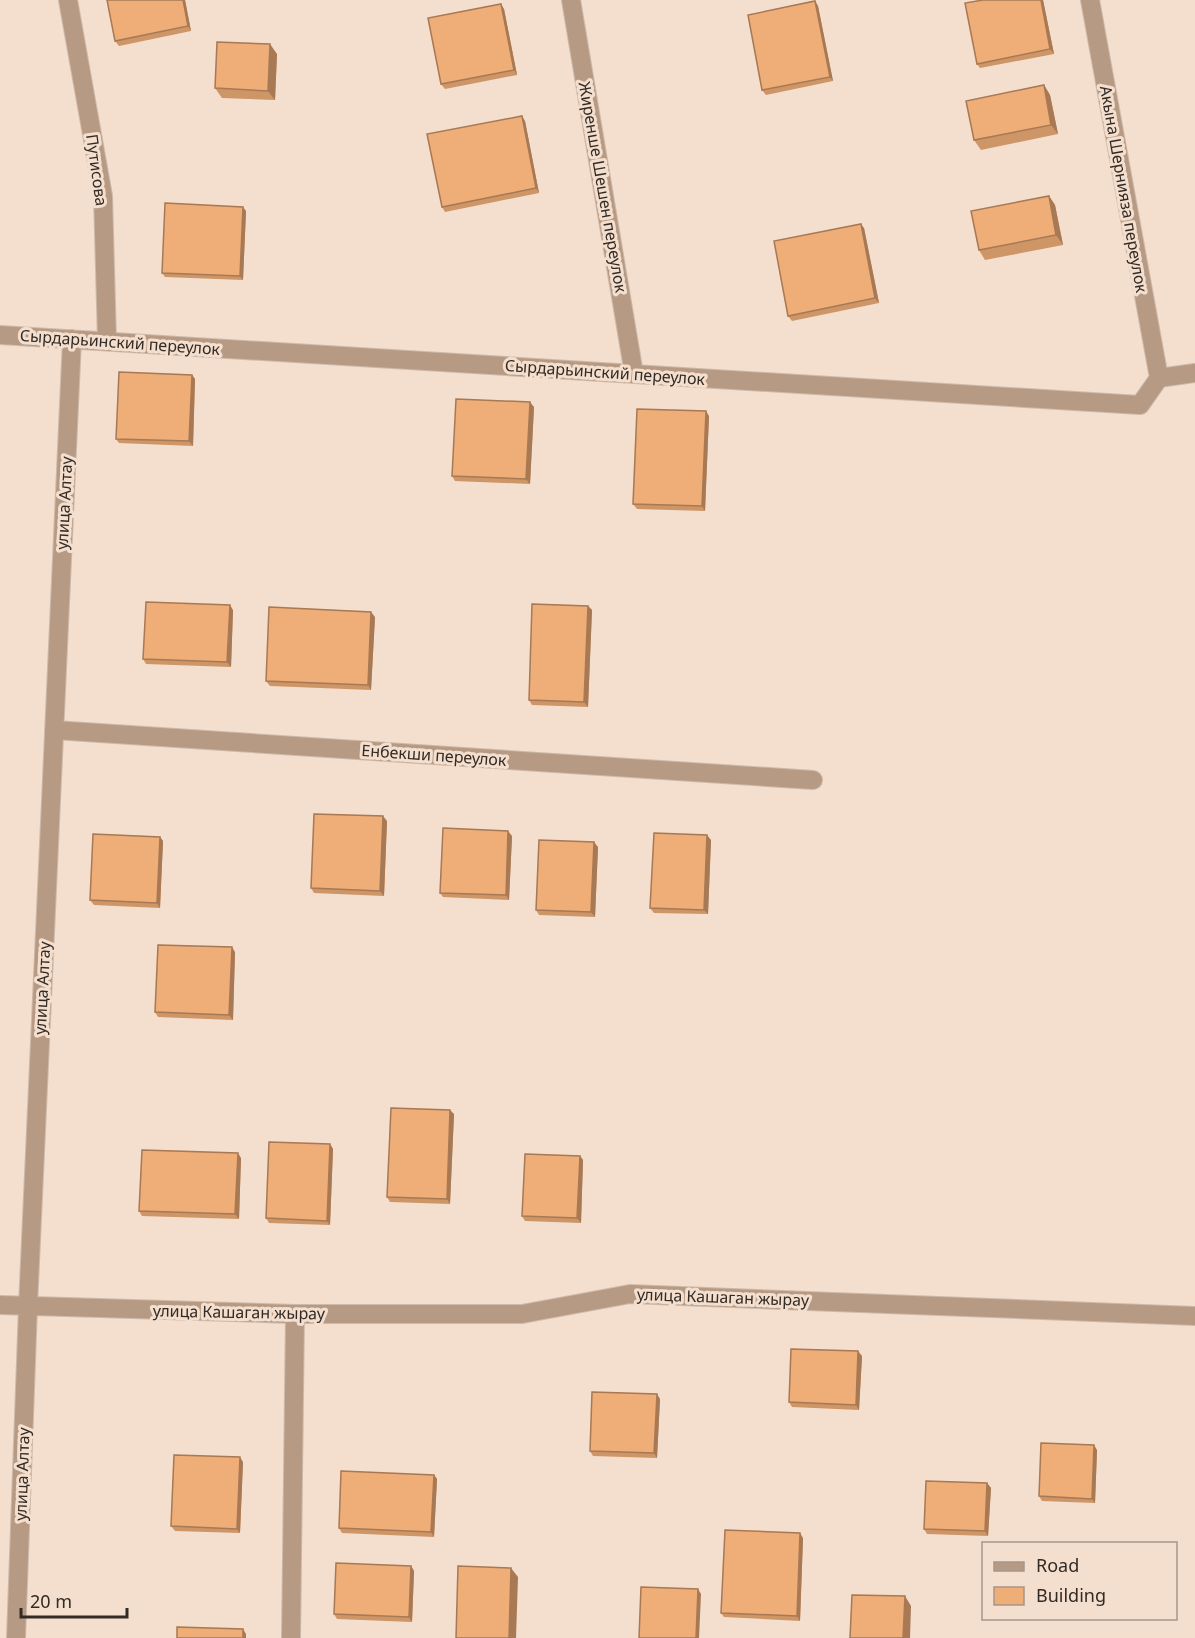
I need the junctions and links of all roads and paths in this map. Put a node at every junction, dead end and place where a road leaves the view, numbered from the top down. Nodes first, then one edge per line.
1 (68, 0) edge
2 (571, 0) edge
3 (1089, 0) edge
4 (0, 335) edge
5 (72, 339) junction
6 (107, 341) junction
7 (1195, 373) edge
8 (634, 374) junction
9 (1159, 378) junction
10 (54, 730) junction
11 (813, 780) dead end
12 (0, 1305) edge
13 (28, 1306) junction
14 (295, 1314) junction
15 (1195, 1316) edge
16 (16, 1638) edge
17 (291, 1638) edge

1 - 6 street, Путисова
2 - 8 street, Жиренше Шешен переулок
3 - 9 street, Акына Шернияза переулок
4 - 5 street, Сырдарьинский переулок
5 - 6 street, Сырдарьинский переулок
5 - 10 street, улица Алтау
6 - 8 street, Сырдарьинский переулок
7 - 9 street
8 - 9 street, Сырдарьинский переулок
10 - 11 street, Енбекши переулок
10 - 13 street, улица Алтау
12 - 13 street, улица Кашаган жырау
13 - 14 street, улица Кашаган жырау
13 - 16 street, улица Алтау
14 - 15 street, улица Кашаган жырау
14 - 17 street

